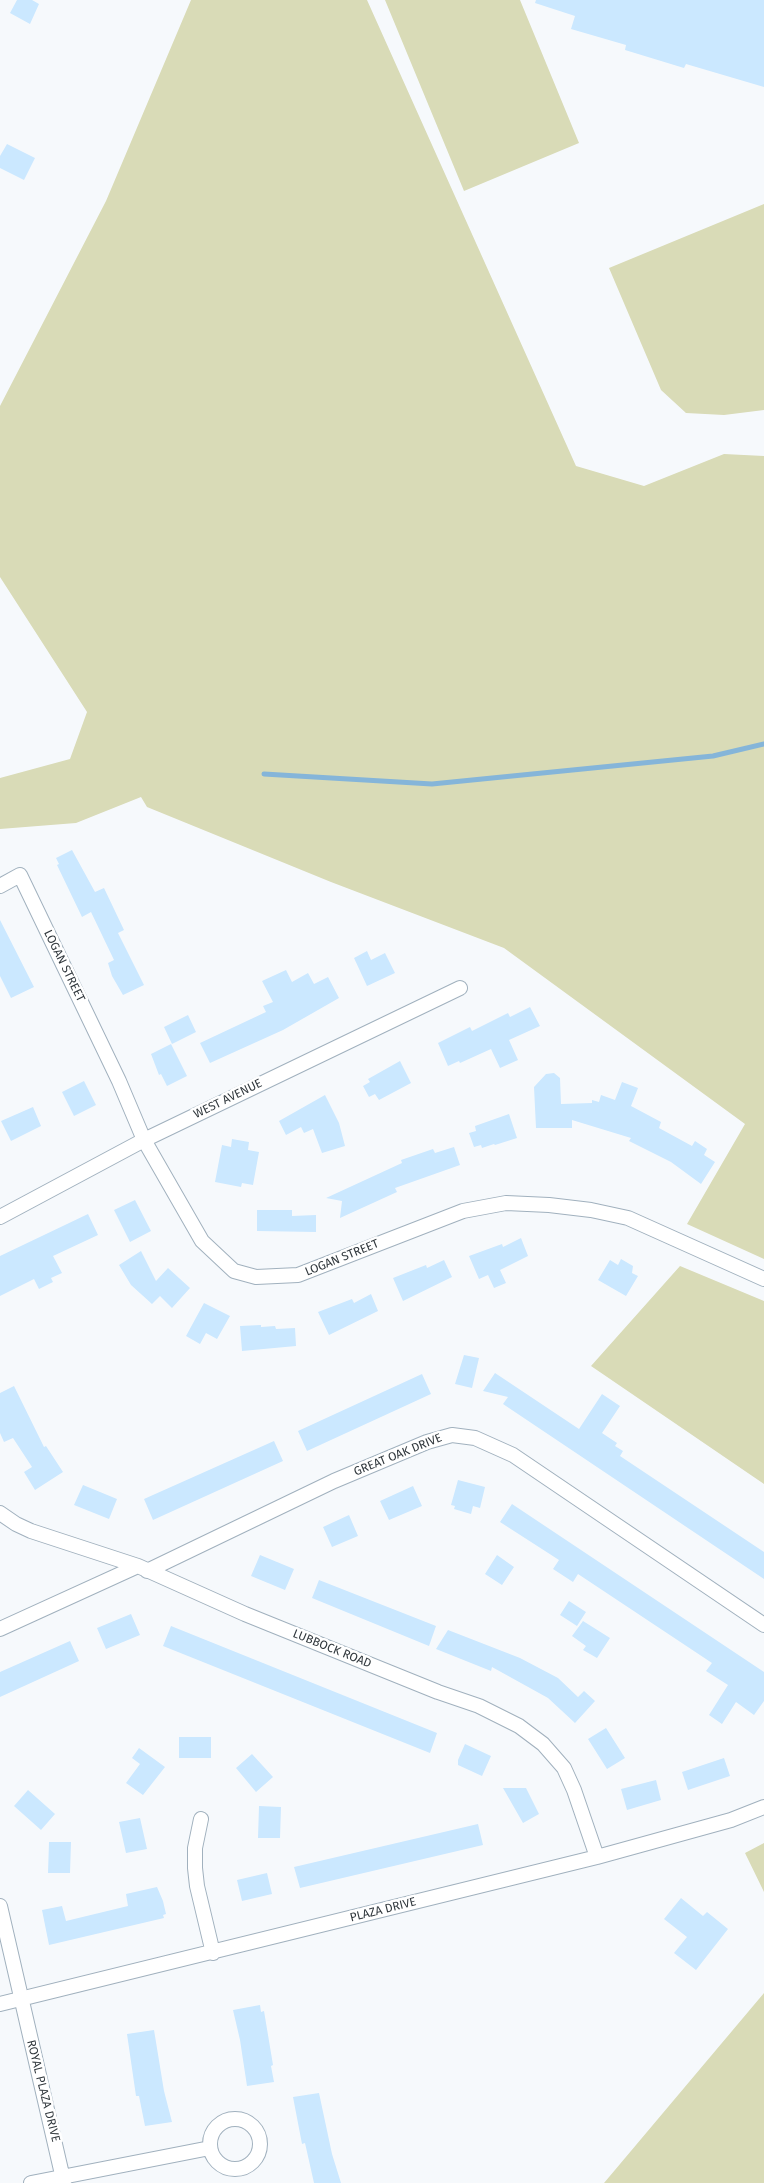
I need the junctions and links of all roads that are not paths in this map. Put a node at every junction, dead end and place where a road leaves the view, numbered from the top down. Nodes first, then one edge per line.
1 (0, 886) edge
2 (460, 988) dead end
3 (144, 1140) junction
4 (0, 1217) edge
5 (764, 1280) edge
6 (0, 1513) edge
7 (143, 1569) junction
8 (764, 1625) edge
9 (0, 1630) edge
10 (764, 1807) edge
11 (201, 1819) dead end
12 (597, 1857) junction
13 (0, 1906) edge
14 (213, 1952) junction
15 (20, 2000) junction
16 (0, 2004) edge
17 (210, 2148) dead end
18 (64, 2179) edge
19 (31, 2183) edge

1 - 3 street, LOGAN STREET
2 - 3 street, WEST AVENUE
3 - 4 street, WEST AVENUE
3 - 5 street, LOGAN STREET
6 - 7 street, LUBBOCK ROAD
7 - 8 street, GREAT OAK DRIVE
7 - 9 street, GREAT OAK DRIVE
7 - 12 street, LUBBOCK ROAD
10 - 12 street, PLAZA DRIVE
11 - 14 street
12 - 14 street, PLAZA DRIVE
13 - 15 street, ROYAL PLAZA DRIVE
14 - 15 street, PLAZA DRIVE
15 - 16 street, PLAZA DRIVE
15 - 18 street, ROYAL PLAZA DRIVE
17 - 18 street
18 - 19 street

